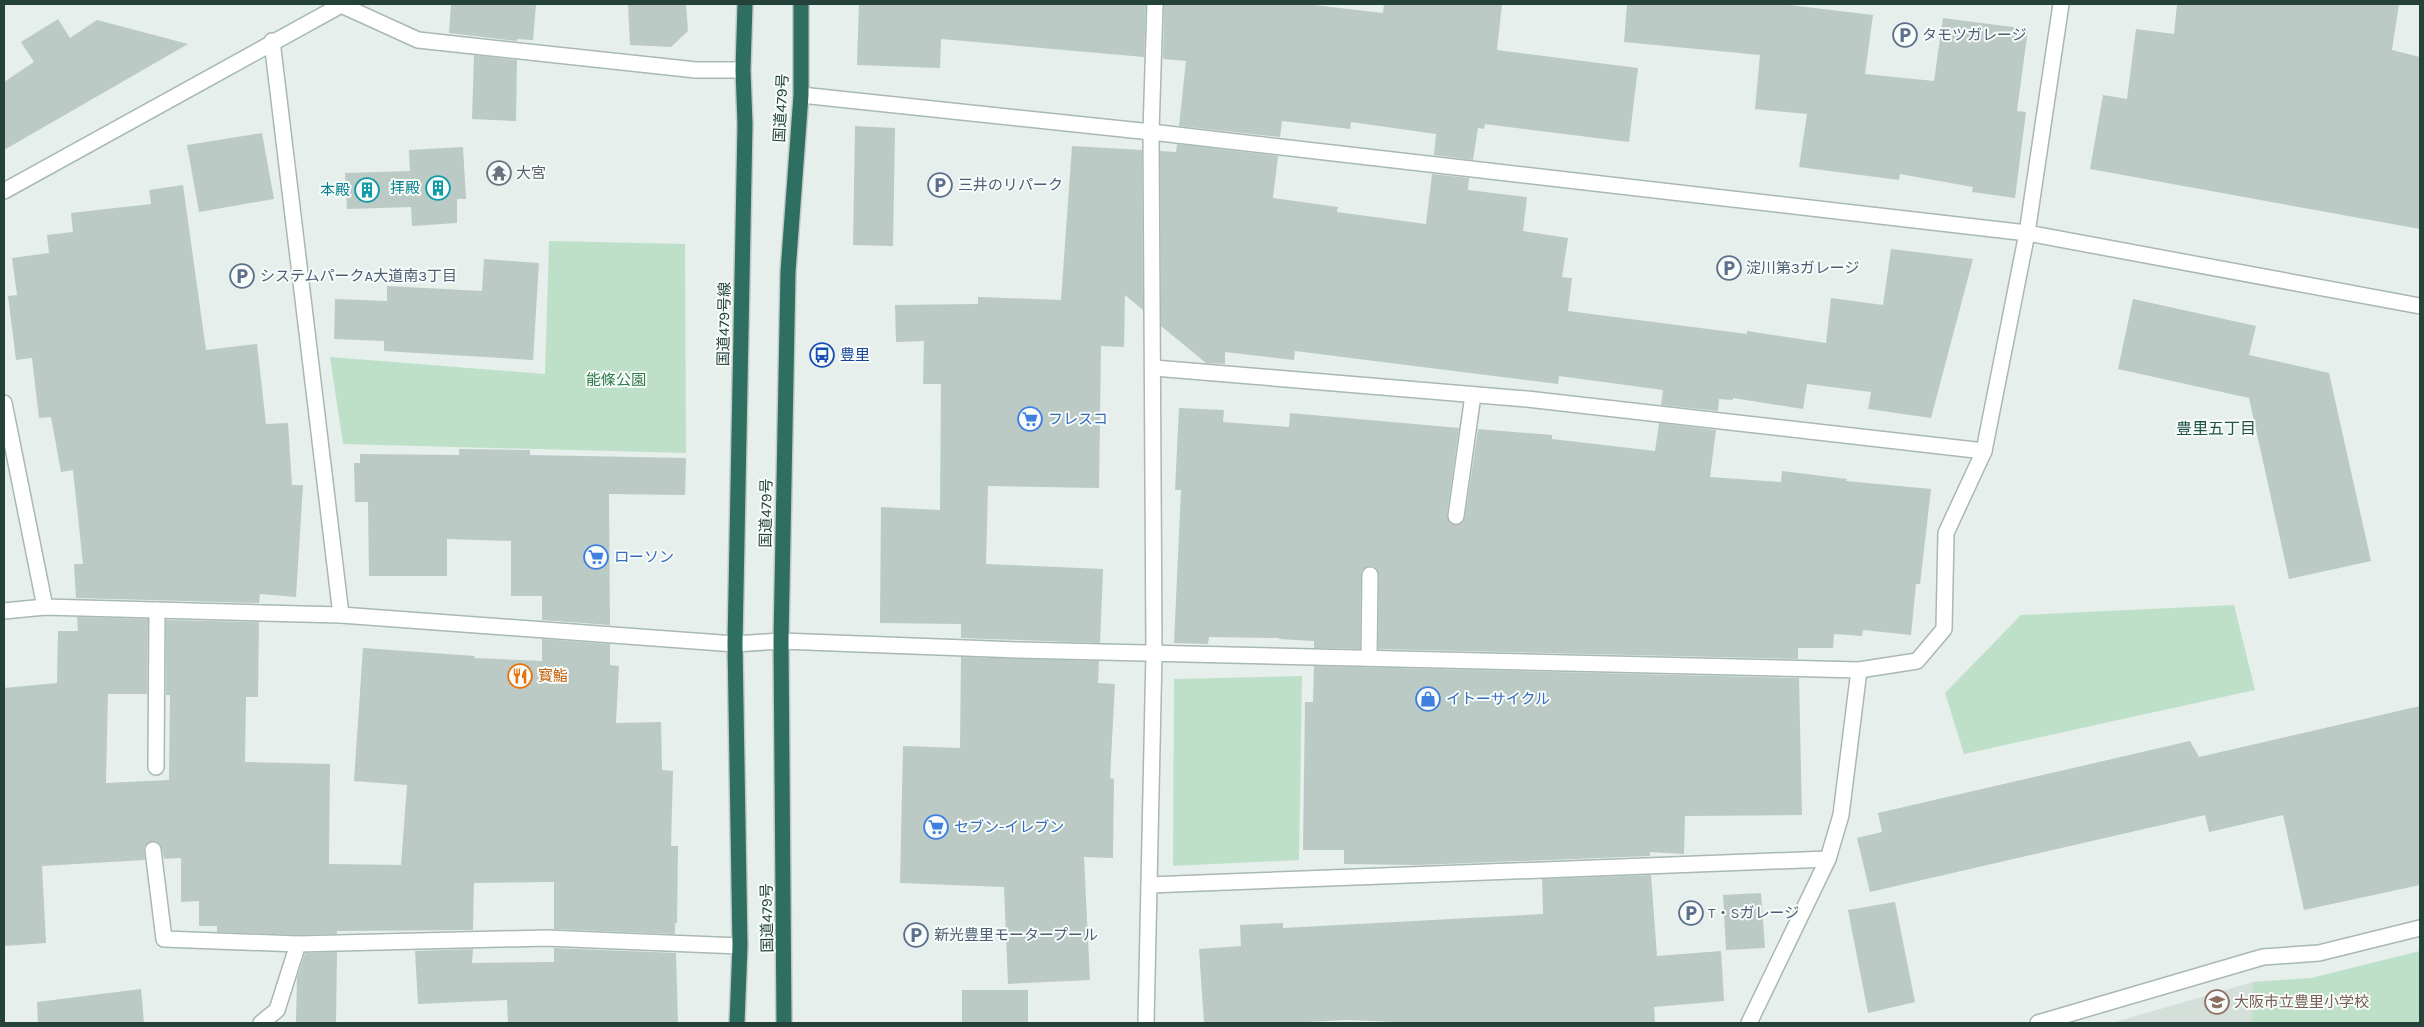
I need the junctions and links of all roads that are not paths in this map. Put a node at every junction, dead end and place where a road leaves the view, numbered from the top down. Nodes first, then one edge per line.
1 (340, 4) edge
2 (746, 4) edge
3 (801, 4) edge
4 (1155, 4) edge
5 (2062, 4) edge
6 (272, 41) junction
7 (743, 70) junction
8 (801, 95) junction
9 (1151, 132) junction
10 (4, 191) edge
11 (2027, 233) junction
12 (2420, 306) edge
13 (1154, 368) junction
14 (1473, 395) junction
15 (4, 403) edge
16 (1984, 450) junction
17 (1456, 516) dead end
18 (1370, 575) dead end
19 (45, 607) junction
20 (157, 610) junction
21 (4, 611) edge
22 (341, 615) junction
23 (781, 641) junction
24 (735, 644) junction
25 (1154, 653) junction
26 (1369, 658) junction
27 (1860, 670) junction
28 (156, 766) dead end
29 (153, 850) dead end
30 (1828, 859) junction
31 (1149, 885) junction
32 (2420, 928) edge
33 (298, 944) junction
34 (740, 946) junction
35 (261, 1023) edge
36 (737, 1023) edge
37 (784, 1023) edge
38 (1146, 1023) edge
39 (1749, 1023) edge
40 (2038, 1023) edge

1 - 6 street
1 - 7 street
2 - 7 highway, 国道479号線
3 - 8 highway, 国道479号
4 - 9 street
5 - 11 street
6 - 10 street
6 - 22 street
7 - 24 highway, 国道479号線
8 - 9 street
8 - 23 highway, 国道479号
9 - 11 street
9 - 13 street
11 - 12 street
11 - 16 street
13 - 14 street
13 - 25 street
14 - 16 street
14 - 17 street
15 - 19 street
16 - 27 street
18 - 26 street
19 - 20 street
19 - 21 street
20 - 22 street
20 - 28 street
22 - 24 street
23 - 24 street
23 - 25 street
23 - 37 highway, 国道479号
24 - 34 highway, 国道479号
25 - 26 street
25 - 31 street
26 - 27 street
27 - 30 street
29 - 33 street
30 - 31 street
30 - 39 street
31 - 38 street
32 - 40 street
33 - 34 street
33 - 35 street
34 - 36 highway, 国道479号

